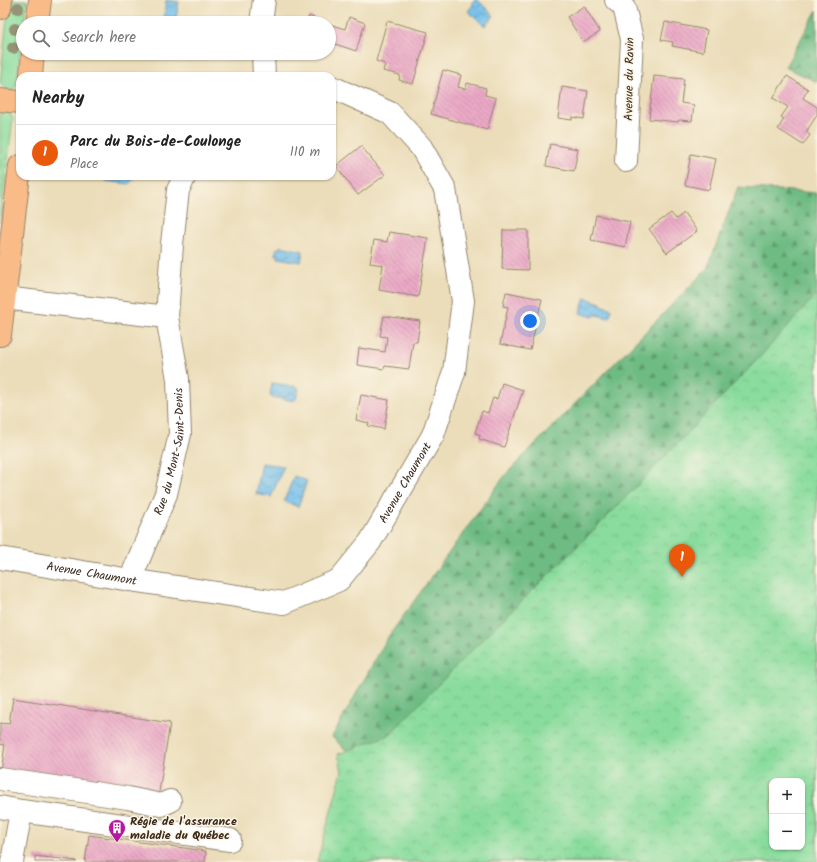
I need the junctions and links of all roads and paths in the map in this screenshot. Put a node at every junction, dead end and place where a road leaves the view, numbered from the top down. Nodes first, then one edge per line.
1 (1, 0) edge
2 (40, 0) edge
3 (264, 0) edge
4 (616, 0) edge
5 (0, 8) edge
6 (38, 16) edge
7 (262, 16) edge
8 (32, 60) edge
9 (263, 60) edge
10 (31, 72) edge
11 (264, 72) edge
12 (336, 89) edge
13 (0, 100) edge
14 (16, 102) edge
15 (626, 161) dead end
16 (18, 180) edge
17 (183, 180) edge
18 (4, 298) junction
19 (167, 318) junction
20 (0, 335) edge
21 (0, 558) edge
22 (130, 580) junction
23 (0, 779) edge
24 (170, 801) dead end
25 (0, 807) edge
26 (21, 812) junction
27 (230, 840) dead end
28 (12, 862) edge

1 - 5 main road
2 - 6 main road
3 - 7 street
4 - 15 street, Avenue du Ravin
8 - 10 main road
9 - 11 street
12 - 22 street, Avenue Chaumont
13 - 14 main road
16 - 18 main road
17 - 19 street, Rue du Mont-Saint-Denis
18 - 19 street
18 - 20 main road
19 - 22 street, Rue du Mont-Saint-Denis
21 - 22 street, Avenue Chaumont
23 - 24 street
25 - 26 street
26 - 27 street
26 - 28 street

